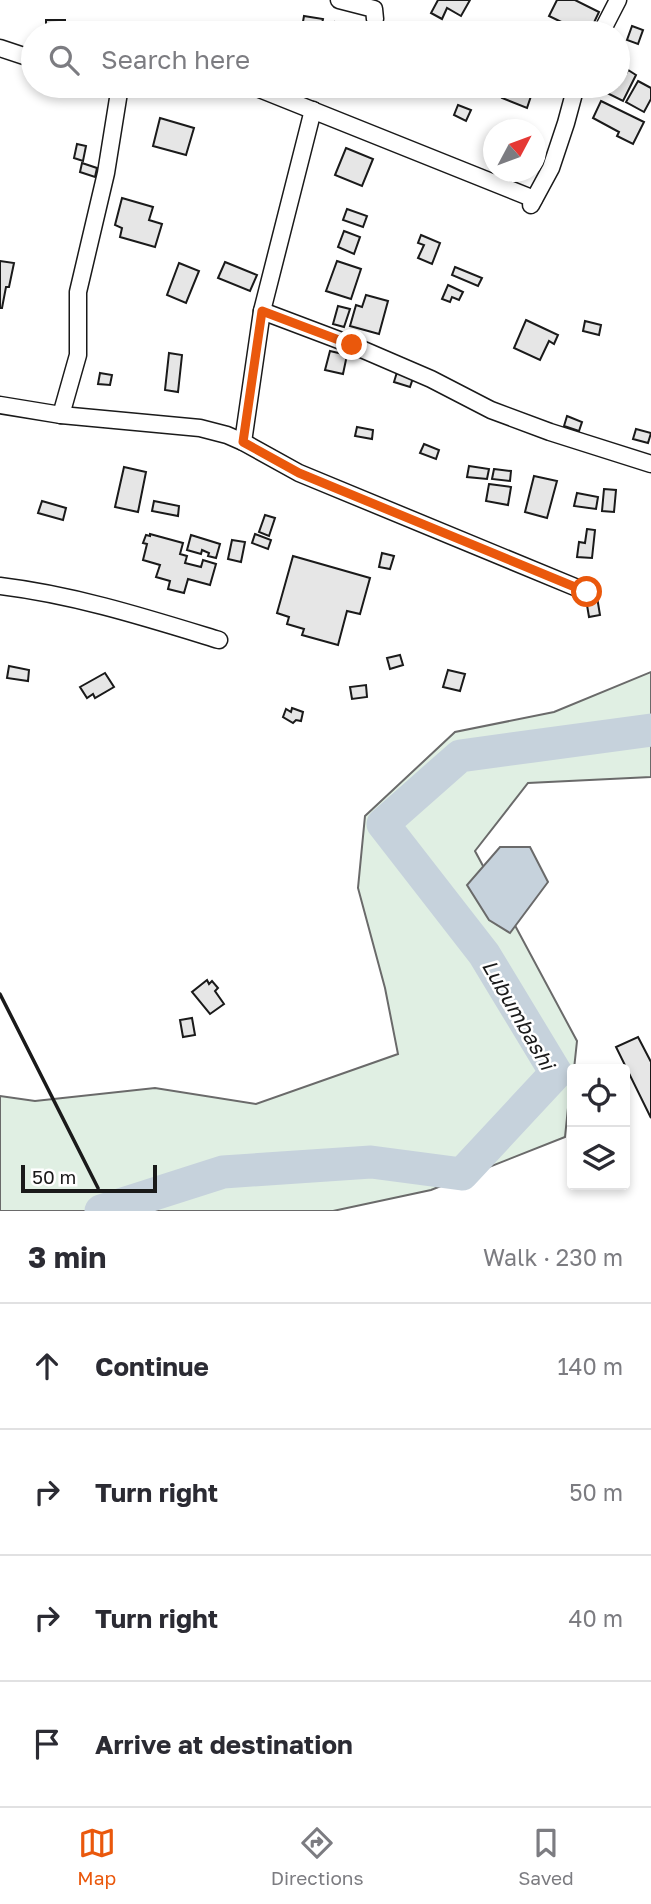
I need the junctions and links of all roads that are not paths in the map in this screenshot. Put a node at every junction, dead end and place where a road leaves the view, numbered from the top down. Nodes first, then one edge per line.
1 (339, 0) edge
2 (618, 0) edge
3 (375, 19) dead end
4 (607, 21) edge
5 (0, 48) edge
6 (21, 55) edge
7 (119, 98) edge
8 (282, 98) edge
9 (573, 98) edge
10 (313, 110) junction
11 (262, 311) junction
12 (0, 405) edge
13 (61, 415) junction
14 (243, 442) junction
15 (651, 464) edge
16 (0, 586) edge
17 (587, 592) dead end
18 (219, 640) dead end

1 - 3 street
2 - 4 street
5 - 6 street
7 - 13 street
8 - 10 street
9 - 10 street
10 - 11 street
11 - 14 street
11 - 15 street
12 - 13 street
13 - 14 street
14 - 17 street
16 - 18 street

